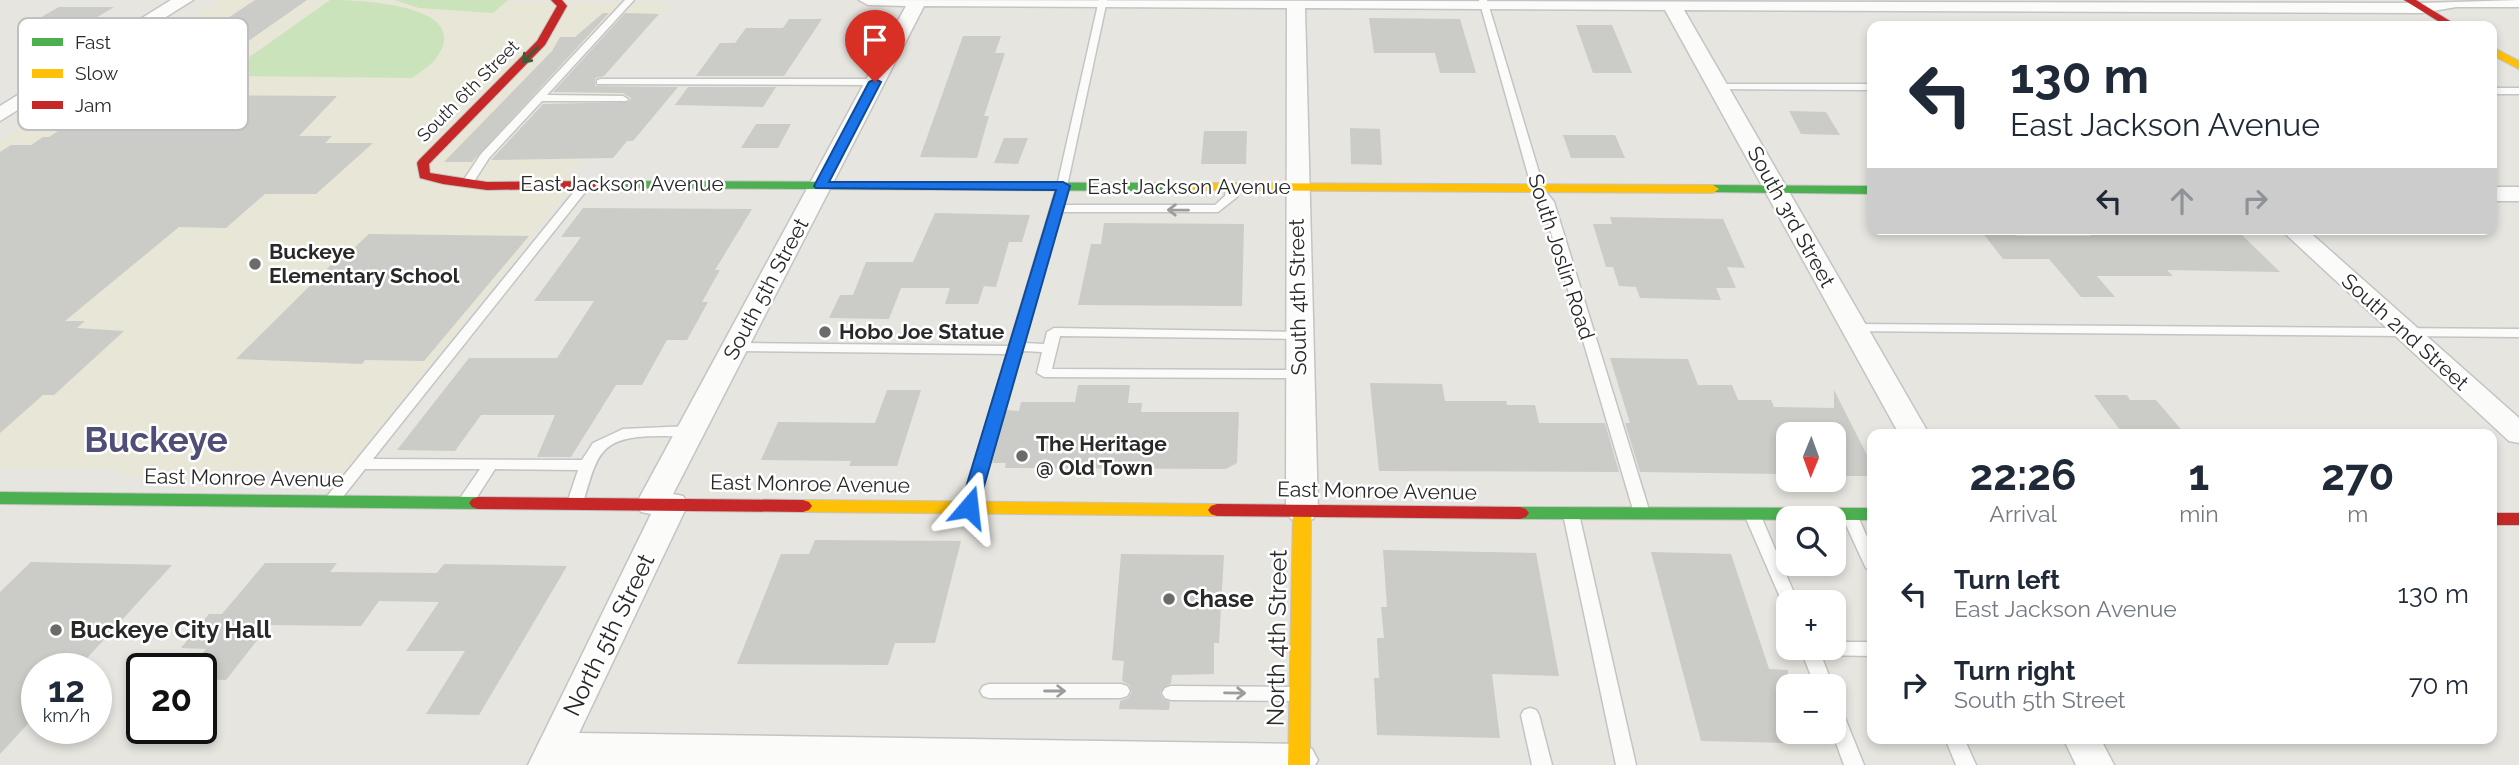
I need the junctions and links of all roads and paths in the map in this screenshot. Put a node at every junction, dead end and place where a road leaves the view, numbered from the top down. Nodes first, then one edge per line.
1 (184, 0) edge
2 (556, 0) edge
3 (630, 0) edge
4 (868, 0) edge
5 (918, 0) edge
6 (1103, 0) edge
7 (1296, 1) edge
8 (1483, 1) edge
9 (1670, 1) edge
10 (2519, 2) edge
11 (2043, 3) edge
12 (2416, 4) edge
13 (155, 18) edge
14 (2064, 21) edge
15 (2445, 21) edge
16 (2497, 53) edge
17 (2519, 66) edge
18 (601, 82) dead end
19 (875, 82) junction
20 (1719, 87) junction
21 (1867, 87) edge
22 (2497, 91) edge
23 (2519, 91) edge
24 (538, 98) junction
25 (623, 99) dead end
26 (18, 104) edge
27 (0, 115) edge
28 (424, 175) joint
29 (467, 184) junction
30 (586, 184) junction
31 (821, 186) junction
32 (1063, 186) junction
33 (1232, 187) junction
34 (1296, 187) junction
35 (1538, 189) junction
36 (1776, 190) junction
37 (1867, 190) edge
38 (2497, 194) edge
39 (2519, 194) edge
40 (1057, 209) junction
41 (2299, 235) edge
42 (1854, 328) junction
43 (2404, 331) junction
44 (2519, 333) edge
45 (1299, 336) junction
46 (735, 347) junction
47 (1018, 348) junction
48 (1050, 348) junction
49 (1299, 374) junction
50 (1911, 429) edge
51 (690, 431) junction
52 (2519, 434) edge
53 (361, 464) junction
54 (491, 464) junction
55 (587, 465) junction
56 (332, 500) junction
57 (4, 501) edge
58 (466, 502) junction
59 (575, 503) junction
60 (662, 504) junction
61 (969, 507) junction
62 (1302, 511) junction
63 (1642, 513) junction
64 (1752, 513) junction
65 (1571, 514) junction
66 (1849, 514) junction
67 (1867, 514) edge
68 (2497, 519) edge
69 (2519, 519) edge
70 (1867, 553) edge
71 (1785, 590) edge
72 (1846, 649) edge
73 (1867, 649) edge
74 (989, 691) dead end
75 (1121, 691) dead end
76 (1171, 693) dead end
77 (1299, 694) junction
78 (1530, 715) dead end
79 (1846, 744) edge
80 (1957, 744) edge
81 (2084, 744) edge
82 (549, 756) edge
83 (1299, 763) edge
84 (1542, 765) edge
85 (1626, 765) edge
86 (1854, 765) edge
87 (1966, 765) edge
88 (2095, 765) edge

1 - 13 street
2 -> 28 street, South 6th Street
3 - 24 lane
4 - 5 street
5 - 6 street
5 - 19 street, South 5th Street
6 - 7 street
6 - 32 lane
7 - 8 street
7 - 34 street, South 4th Street
8 - 9 street
8 - 35 lane, South Joslin Road
9 - 11 street
9 - 20 street, South 3rd Street
10 - 12 street
11 - 12 street
11 - 14 street
12 - 15 street
16 - 17 street
18 - 19 lane
19 - 31 street, South 5th Street
20 - 21 lane
20 - 36 street, South 3rd Street
22 - 23 lane
24 - 25 lane
24 - 29 lane
26 - 27 street
28 - 29 street, East Jackson Avenue
29 - 30 street, East Jackson Avenue
30 - 31 street, East Jackson Avenue
30 - 53 lane
31 - 32 street, East Jackson Avenue
31 - 46 street, South 5th Street
32 - 33 street, East Jackson Avenue
32 - 40 lane
33 - 34 street, East Jackson Avenue
33 -> 40 lane
34 - 35 street, East Jackson Avenue
34 - 45 street, South 4th Street
35 - 36 street, East Jackson Avenue
35 - 63 lane, South Joslin Road
36 - 37 street, East Jackson Avenue
36 - 42 street, South 3rd Street
38 - 39 street
40 - 47 lane
41 - 43 street, South 2nd Street
42 - 43 lane
42 - 50 street, South 3rd Street
43 - 44 lane
43 - 52 street, South 2nd Street
45 - 48 lane
45 - 49 street, South 4th Street
46 - 47 lane
46 - 51 street, South 5th Street
47 - 48 lane
47 - 61 lane
48 - 49 lane
49 - 62 street, South 4th Street
51 - 55 lane
51 - 60 street, South 5th Street
53 - 54 lane
53 - 56 lane
54 - 55 lane
54 - 58 lane
55 - 59 lane
56 - 57 street, East Monroe Avenue
56 - 58 street, East Monroe Avenue
58 - 59 street, East Monroe Avenue
59 - 60 street, East Monroe Avenue
60 - 61 street, East Monroe Avenue
60 - 82 street, North 5th Street
61 - 62 street, East Monroe Avenue
62 - 65 street, East Monroe Avenue
62 - 77 street, North 4th Street
63 - 64 street, East Monroe Avenue
63 - 65 street, East Monroe Avenue
64 - 66 street, East Monroe Avenue
64 - 71 lane
65 - 85 lane
66 - 67 street, East Monroe Avenue
66 - 70 lane
68 - 69 street
72 - 73 lane
74 -> 75 lane
76 -> 77 lane
77 - 83 street, North 4th Street
78 - 84 lane
79 - 86 lane
80 - 87 lane
81 - 88 street
82 - 83 street

